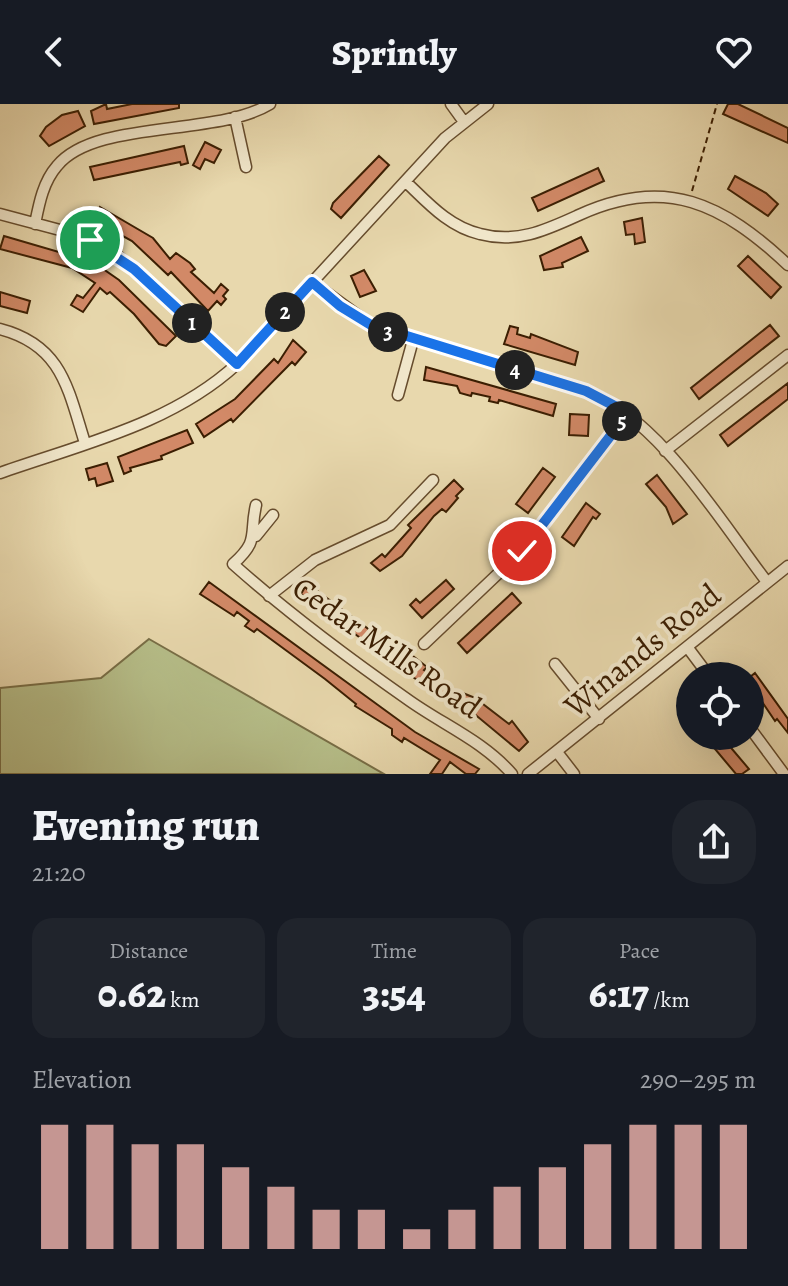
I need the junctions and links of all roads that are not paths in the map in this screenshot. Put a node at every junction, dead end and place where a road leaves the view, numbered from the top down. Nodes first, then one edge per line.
1 (270, 104) edge
2 (451, 104) edge
3 (488, 104) edge
4 (235, 117) junction
5 (464, 122) junction
6 (246, 167) dead end
7 (406, 182) junction
8 (0, 214) edge
9 (35, 224) junction
10 (788, 265) edge
11 (312, 282) junction
12 (0, 329) edge
13 (413, 340) junction
14 (788, 355) edge
15 (237, 364) junction
16 (398, 395) dead end
17 (628, 413) junction
18 (85, 443) junction
19 (665, 451) junction
20 (0, 473) edge
21 (433, 480) dead end
22 (256, 505) dead end
23 (273, 515) dead end
24 (256, 536) junction
25 (788, 566) edge
26 (767, 582) junction
27 (269, 596) junction
28 (424, 644) dead end
29 (688, 648) junction
30 (698, 662) edge
31 (555, 664) dead end
32 (599, 719) junction
33 (764, 747) edge
34 (557, 752) junction
35 (512, 774) edge
36 (528, 774) edge
37 (574, 774) edge
38 (784, 774) edge

1 - 4 street
2 - 5 street
3 - 5 street
4 - 6 street
4 - 9 street
5 - 7 street
7 - 10 street
7 - 11 street
8 - 9 street
9 - 15 street
11 - 13 street
11 - 15 street
12 - 18 street
13 - 16 street
13 - 17 street
14 - 19 street
15 - 18 street
17 - 19 street
17 - 28 street
18 - 20 street
19 - 26 street
21 - 27 street
22 - 24 street
23 - 24 street
24 - 27 street, Cedar Mills Road
25 - 26 street, Winands Road
26 - 29 street, Winands Road
27 - 35 street, Cedar Mills Road
29 - 30 street
29 - 32 street, Winands Road
31 - 32 street
32 - 34 street, Winands Road
33 - 38 street
34 - 36 street, Winands Road
34 - 37 street

